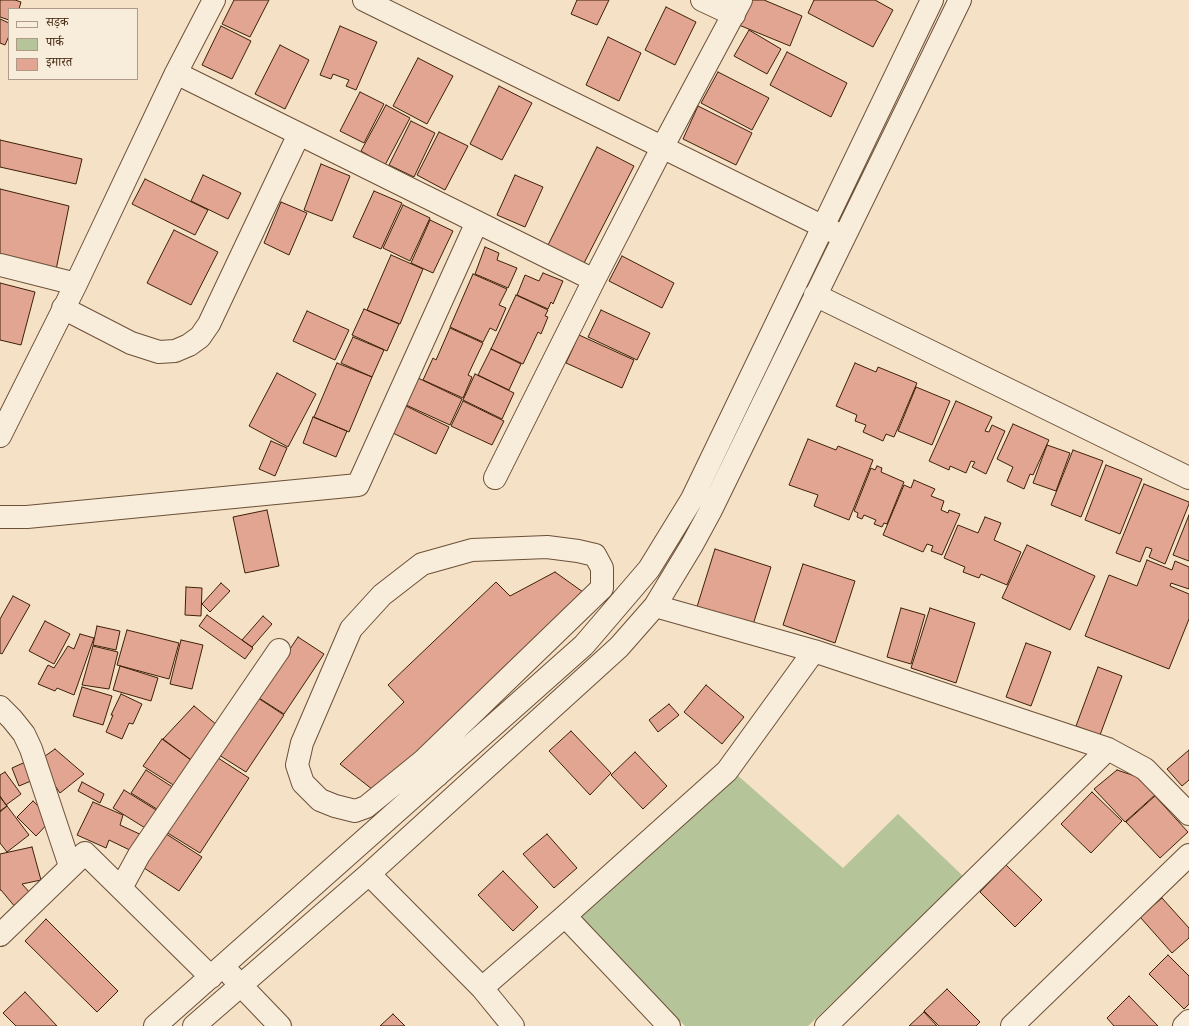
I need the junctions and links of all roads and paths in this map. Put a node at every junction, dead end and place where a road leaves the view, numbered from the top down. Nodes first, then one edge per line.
1 (214, 0) edge
2 (364, 0) edge
3 (702, 0) edge
4 (932, 0) edge
5 (960, 0) edge
6 (737, 8) edge
7 (176, 73) junction
8 (300, 134) junction
9 (662, 148) junction
10 (477, 222) junction
11 (824, 227) junction
12 (844, 238) junction
13 (0, 264) edge
14 (594, 280) junction
15 (76, 284) junction
16 (815, 295) junction
17 (63, 308) junction
18 (0, 436) edge
19 (495, 478) dead end
20 (1189, 478) edge
21 (0, 518) edge
22 (671, 534) junction
23 (692, 545) junction
24 (655, 606) junction
25 (280, 650) dead end
26 (814, 652) junction
27 (0, 707) edge
28 (1108, 749) junction
29 (430, 768) junction
30 (1189, 814) edge
31 (1189, 855) edge
32 (70, 866) junction
33 (369, 874) junction
34 (121, 888) junction
35 (565, 916) junction
36 (0, 935) edge
37 (217, 971) junction
38 (241, 985) junction
39 (482, 988) junction
40 (1189, 1021) edge
41 (155, 1026) edge
42 (194, 1026) edge
43 (280, 1026) edge
44 (513, 1026) edge
45 (669, 1026) edge
46 (826, 1026) edge
47 (1012, 1026) edge
48 (1184, 1026) edge

1 - 7 street
2 - 9 street
3 - 6 street
4 - 11 street
5 - 12 street
6 - 9 street
7 - 8 street
7 - 15 street
8 - 10 street
8 - 17 street
9 - 11 street
9 - 14 street
10 - 14 street
10 - 21 street
11 - 12 street
11 - 22 street
12 - 16 street
13 - 15 street
14 - 19 street
15 - 17 street
16 - 20 street
16 - 23 street
17 - 18 street
22 - 23 street
22 - 29 street
23 - 24 street
24 - 26 street
24 - 33 street
25 - 34 street
26 - 28 street
26 - 35 street
27 - 32 street
28 - 30 street
28 - 46 street
29 - 29 street
29 - 37 street
31 - 47 street
32 - 34 street
32 - 36 street
33 - 38 street
33 - 39 street
34 - 37 street
35 - 39 street
35 - 45 street
37 - 38 street
37 - 41 street
38 - 42 street
38 - 43 street
39 - 44 street
40 - 48 street

